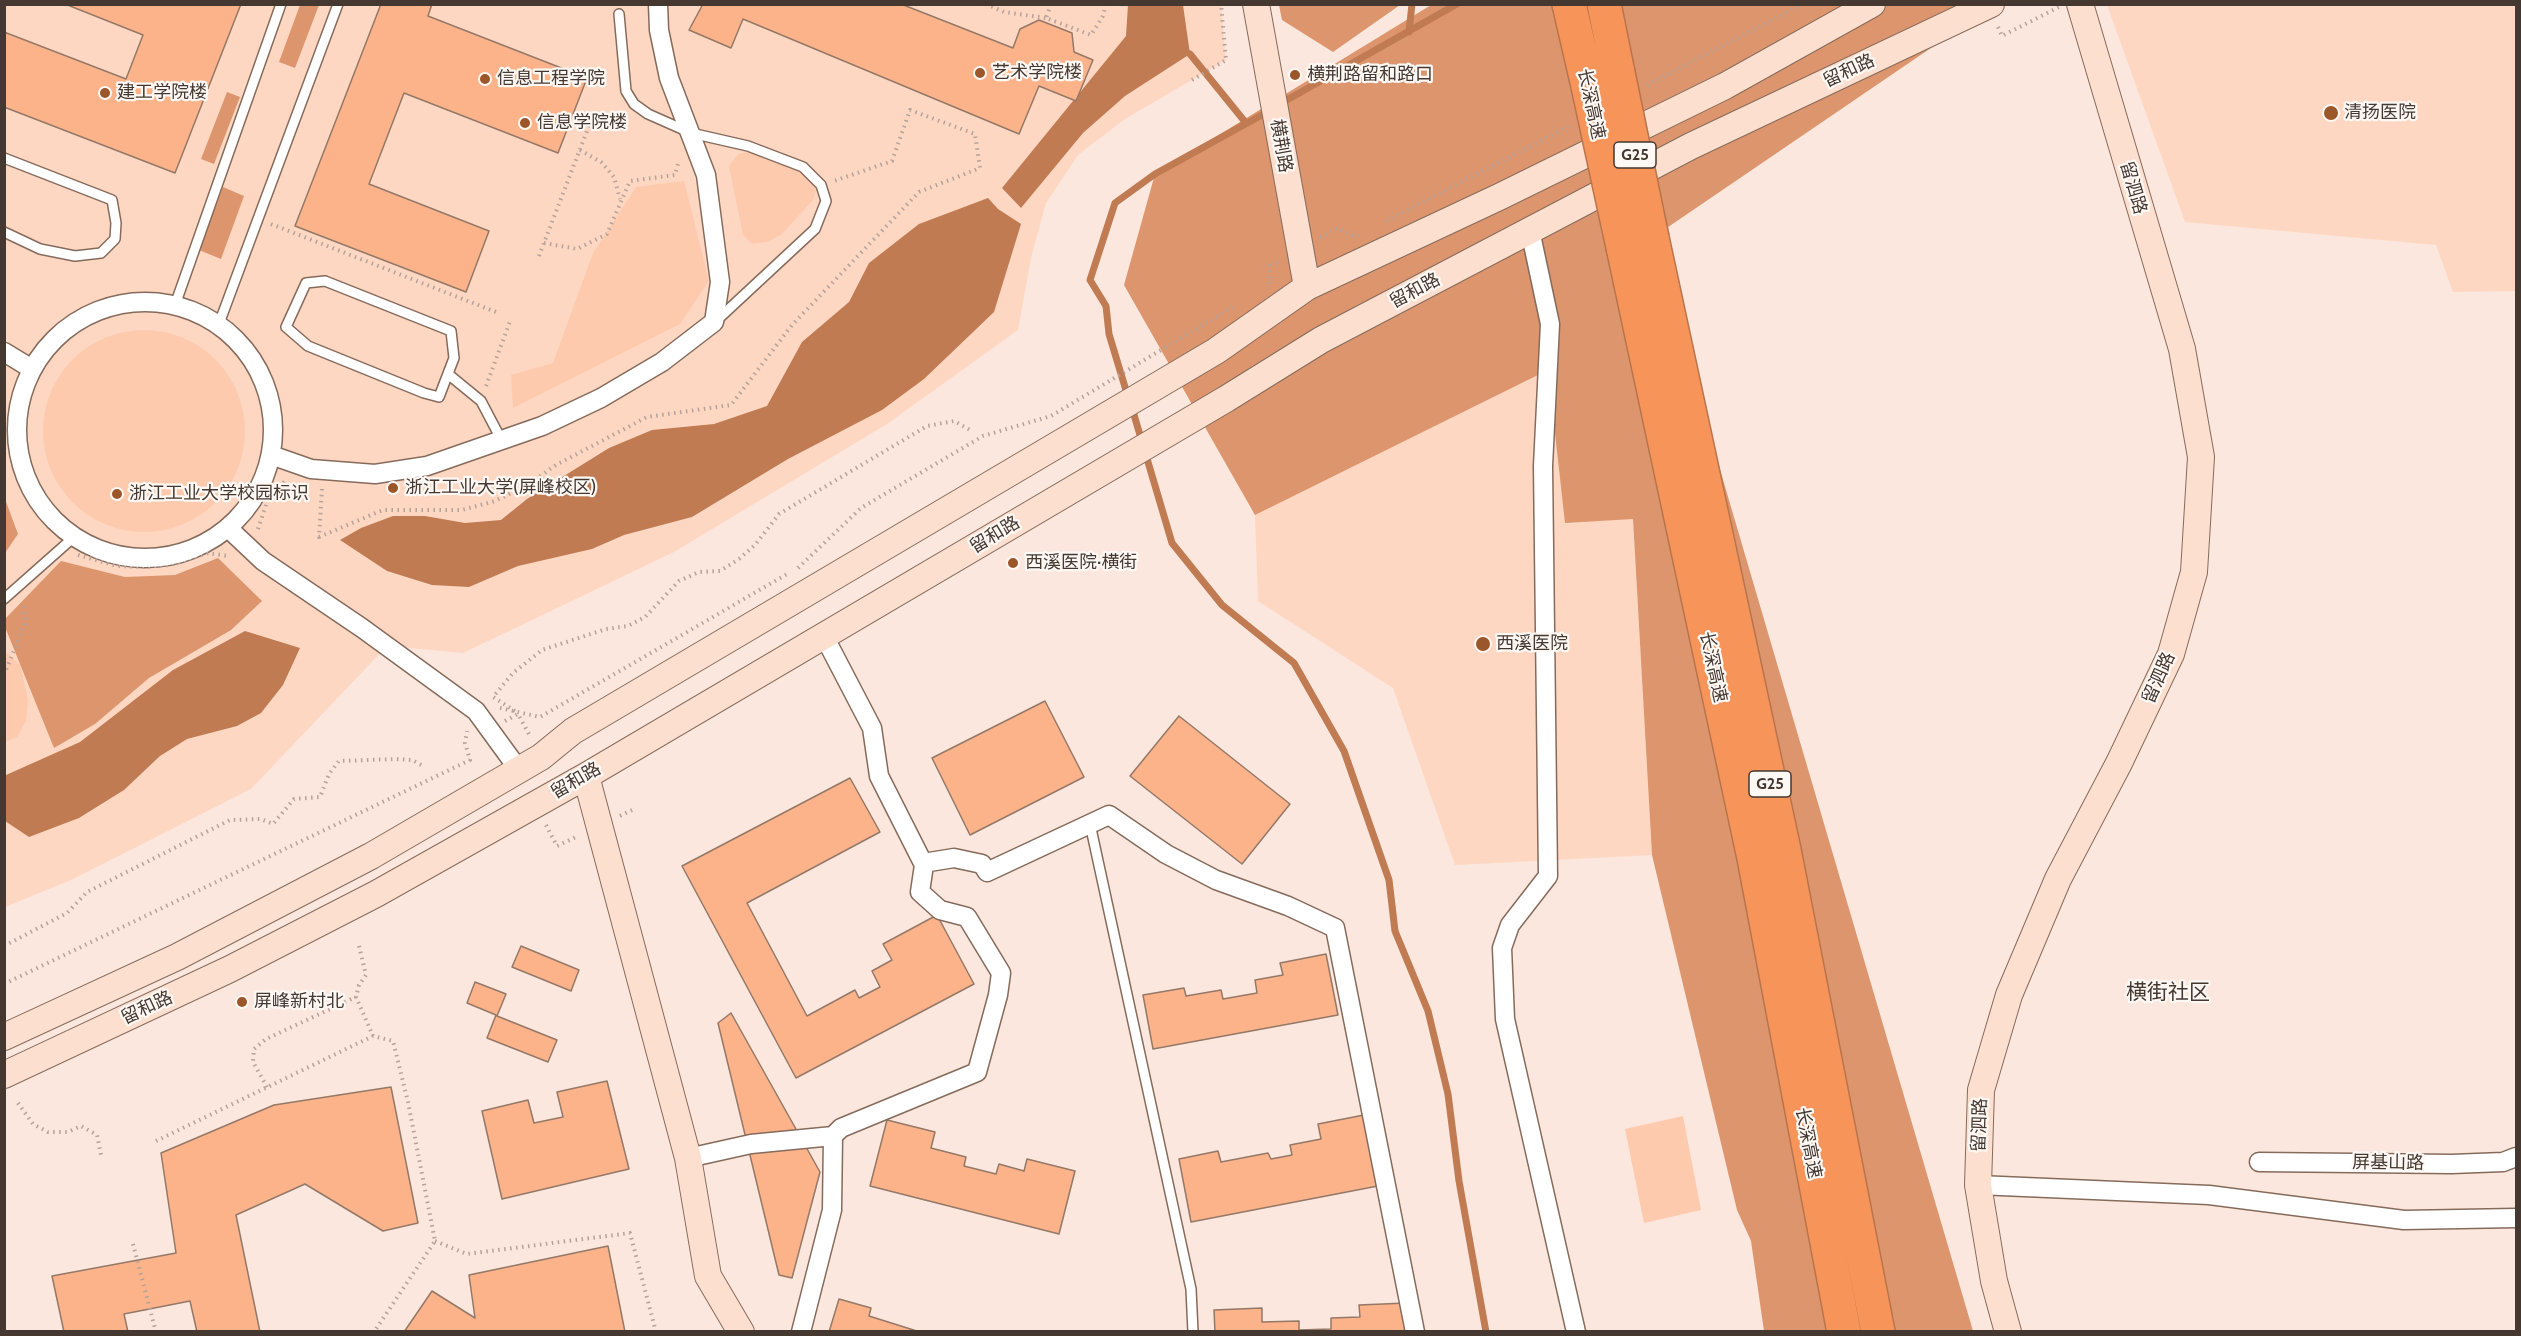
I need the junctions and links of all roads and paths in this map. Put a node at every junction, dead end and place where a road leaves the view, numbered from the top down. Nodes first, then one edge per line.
1 (281, 4) edge
2 (338, 4) edge
3 (658, 4) edge
4 (986, 4) edge
5 (1051, 4) edge
6 (1106, 4) edge
7 (1221, 4) edge
8 (1256, 4) edge
9 (1569, 4) edge
10 (1604, 4) edge
11 (1872, 4) edge
12 (2065, 4) edge
13 (2080, 4) edge
14 (1990, 5) edge
15 (619, 14) dead end
16 (1046, 18) junction
17 (1192, 80) dead end
18 (592, 118) dead end
19 (691, 133) junction
20 (580, 150) junction
21 (4, 158) edge
22 (821, 185) junction
23 (620, 199) junction
24 (257, 219) junction
25 (1530, 230) junction
26 (4, 232) edge
27 (1637, 242) junction
28 (544, 243) junction
29 (539, 256) dead end
30 (1270, 266) dead end
31 (1307, 287) junction
32 (1259, 291) dead end
33 (1239, 303) dead end
34 (175, 306) junction
35 (496, 312) dead end
36 (511, 319) dead end
37 (219, 321) junction
38 (714, 322) junction
39 (4, 352) edge
40 (32, 369) junction
41 (448, 374) junction
42 (481, 401) junction
43 (972, 431) dead end
44 (502, 441) junction
45 (271, 455) junction
46 (317, 469) junction
47 (228, 528) junction
48 (261, 536) dead end
49 (74, 537) junction
50 (60, 549) junction
51 (236, 562) dead end
52 (22, 597) dead end
53 (4, 599) edge
54 (824, 636) junction
55 (4, 675) edge
56 (488, 700) dead end
57 (519, 714) junction
58 (467, 726) dead end
59 (424, 768) dead end
60 (519, 770) junction
61 (586, 776) junction
62 (1090, 824) junction
63 (923, 863) junction
64 (4, 946) edge
65 (359, 946) dead end
66 (4, 984) edge
67 (356, 997) junction
68 (373, 1036) junction
69 (4, 1037) edge
70 (4, 1075) edge
71 (267, 1087) junction
72 (18, 1103) dead end
73 (832, 1136) junction
74 (156, 1142) dead end
75 (101, 1155) dead end
76 (2517, 1157) edge
77 (688, 1158) junction
78 (2259, 1162) dead end
79 (1978, 1185) junction
80 (2517, 1218) edge
81 (435, 1240) junction
82 (134, 1244) dead end
83 (156, 1332) edge
84 (374, 1332) edge
85 (656, 1332) edge
86 (741, 1332) edge
87 (801, 1332) edge
88 (1193, 1332) edge
89 (1415, 1332) edge
90 (1576, 1332) edge
91 (1844, 1332) edge
92 (1878, 1332) edge
93 (2008, 1332) edge

1 - 34 lane
2 - 24 lane
3 - 19 street
4 - 16 path
5 - 16 path
6 - 16 path
7 - 17 path
8 - 31 main road, 横荆路
9 - 27 highway, 长深高速 / G25, bridge
10 - 27 highway, 长深高速 / G25, bridge
11 - 31 main road, 留和路
12 - 14 path
13 - 79 main road, 留泗路
14 - 25 main road, 留和路
15 - 19 lane
18 - 20 path
19 - 22 lane
19 - 23 path
19 - 38 street
20 - 23 path
20 - 28 path
21 - 26 lane
22 - 38 lane
22 - 46 path
23 - 28 path
24 - 35 path
24 - 37 lane
25 - 54 main road, 留和路
25 - 90 street
27 - 91 highway, 长深高速 / G25
27 - 92 highway, 长深高速 / G25
28 - 29 path
30 - 32 path
31 - 60 main road, 留和路
33 - 57 path
34 - 37 street
34 - 40 street
36 - 42 path
37 - 45 street
38 - 44 street
39 - 40 street
40 - 49 street
41 - 41 lane
41 - 42 lane
42 - 44 lane
43 - 57 path
44 - 46 street
45 - 46 street
45 - 47 street
46 - 48 path
47 - 49 street
47 - 60 street
49 - 50 lane
50 - 51 path
50 - 53 lane
52 - 55 path
54 - 61 main road, 留和路
54 - 63 street
56 - 57 path
58 - 66 path
59 - 64 path
60 - 69 main road, 留和路
61 - 70 main road, 留和路
61 - 77 main road
62 - 63 street
62 - 88 lane
62 - 89 street
63 - 73 street
65 - 67 path
67 - 68 path
67 - 71 path
68 - 71 path
68 - 81 path
71 - 74 path
72 - 75 path
73 - 77 street
73 - 87 street
76 - 78 street, 屏基山路
77 - 86 main road
79 - 80 street
79 - 93 main road, 留泗路
81 - 84 path
81 - 85 path
82 - 83 path

